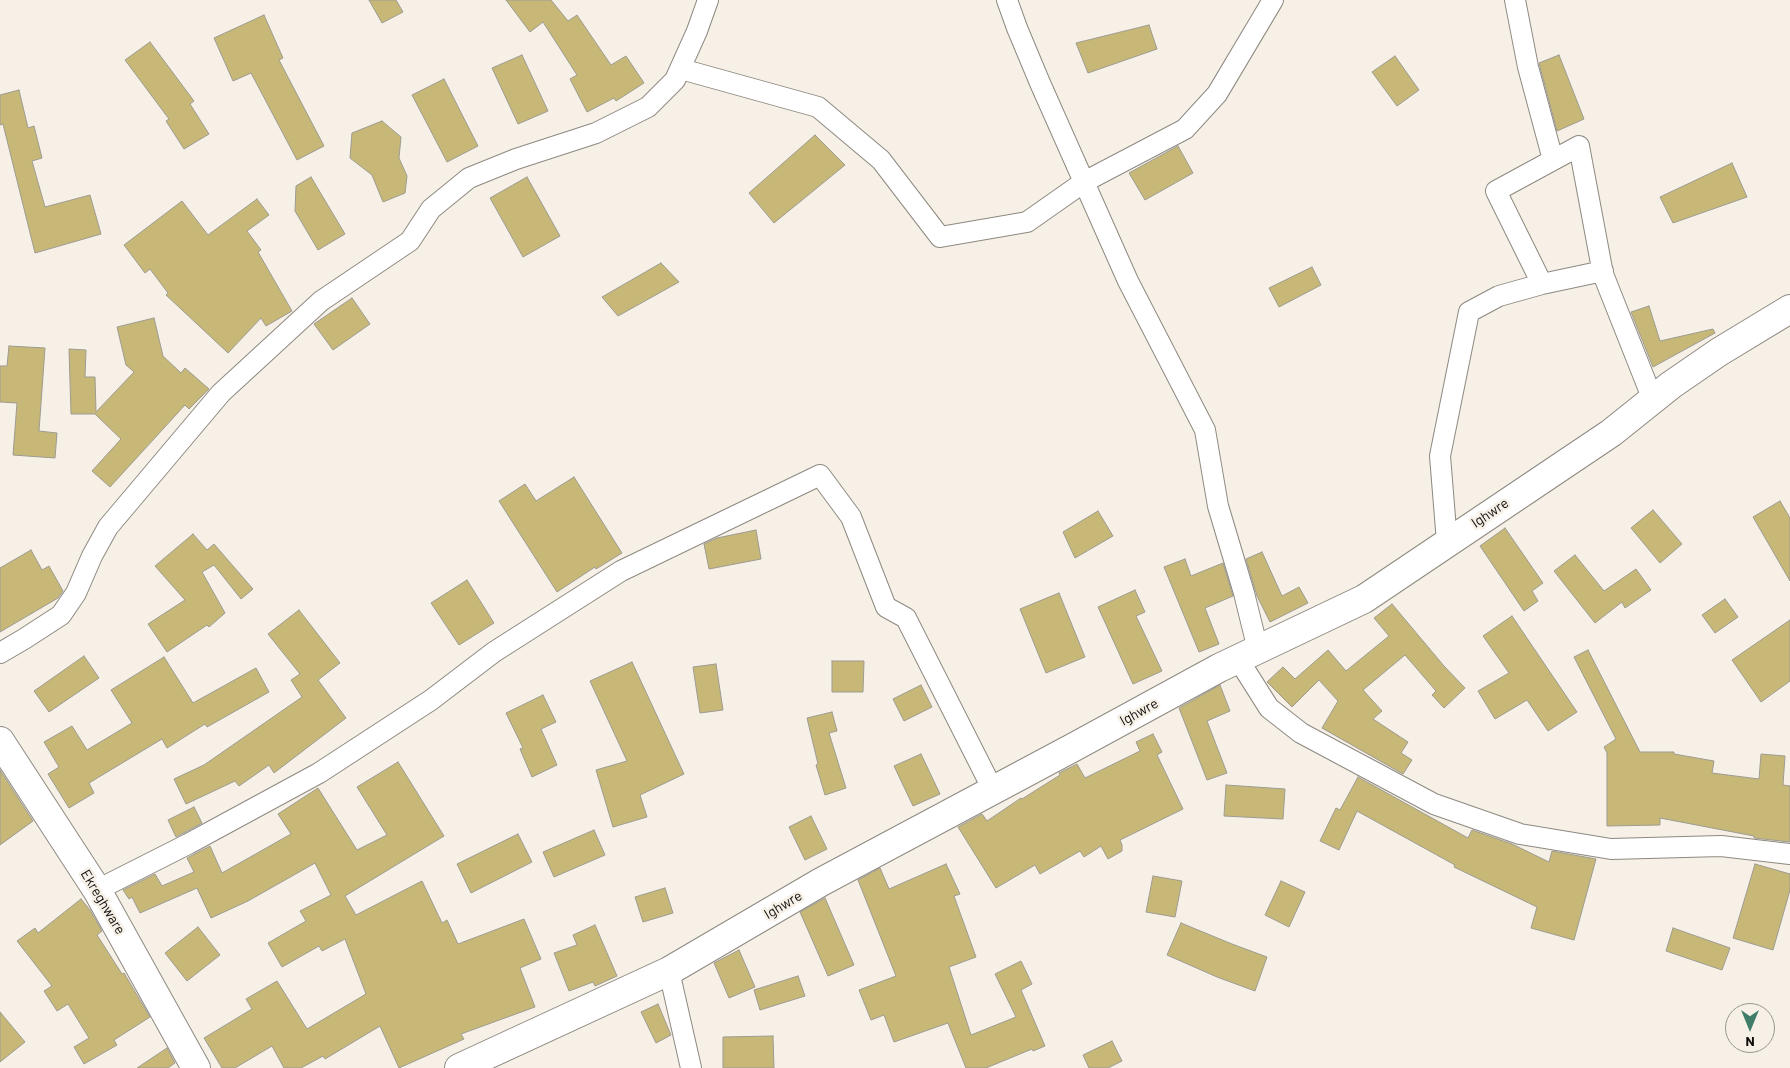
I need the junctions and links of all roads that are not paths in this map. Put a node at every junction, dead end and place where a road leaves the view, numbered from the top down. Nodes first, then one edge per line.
1 (708, 0) edge
2 (1007, 0) edge
3 (1273, 0) edge
4 (1515, 0) edge
5 (680, 69) junction
6 (1553, 160) junction
7 (1084, 182) junction
8 (1603, 271) junction
9 (1542, 284) junction
10 (1790, 309) edge
11 (1653, 400) junction
12 (1447, 542) junction
13 (0, 653) edge
14 (1248, 654) junction
15 (0, 741) edge
16 (993, 790) junction
17 (1790, 854) edge
18 (97, 890) junction
19 (669, 971) junction
20 (196, 1068) edge
21 (458, 1068) edge
22 (691, 1068) edge

1 - 5 street
2 - 7 street
3 - 7 street
4 - 6 street
5 - 7 street
5 - 13 street
6 - 8 street
6 - 9 street
7 - 14 street
8 - 9 street
8 - 11 street
9 - 12 street
10 - 11 street, Ighwre
11 - 12 street, Ighwre
12 - 14 street, Ighwre
14 - 16 street, Ighwre
14 - 17 street
15 - 18 street, Ekreghware
16 - 18 street
16 - 19 street, Ighwre
18 - 20 street, Ekreghware
19 - 21 street, Ighwre
19 - 22 street

